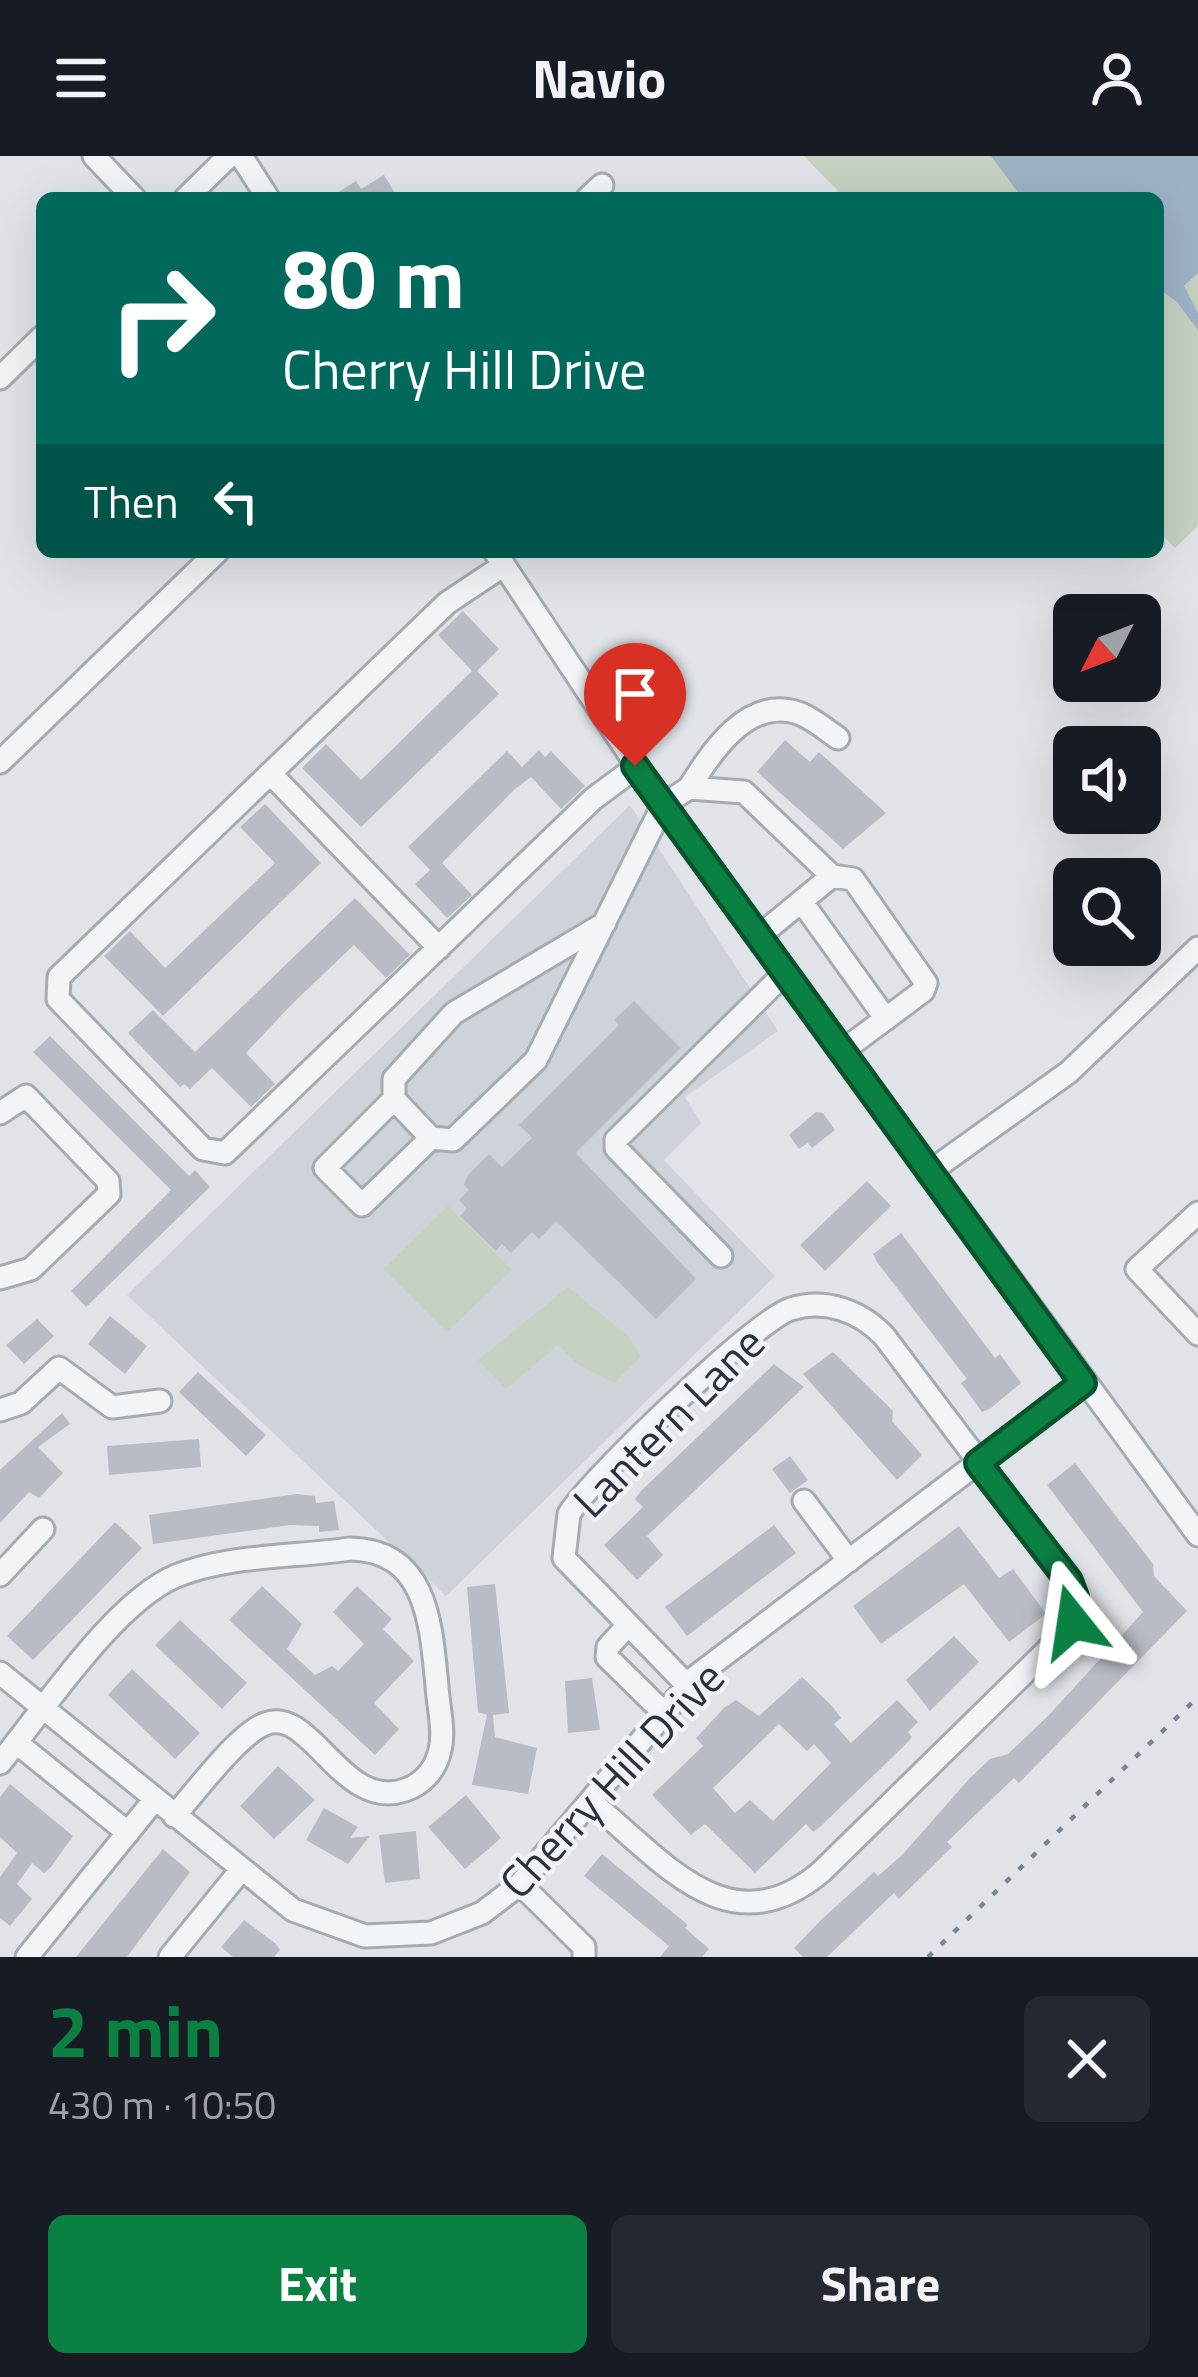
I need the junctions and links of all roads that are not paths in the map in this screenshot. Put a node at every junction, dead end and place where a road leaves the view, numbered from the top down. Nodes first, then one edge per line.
1 (94, 156) edge
2 (230, 156) edge
3 (241, 156) edge
4 (128, 192) edge
5 (192, 192) edge
6 (264, 192) edge
7 (36, 344) edge
8 (0, 378) edge
9 (211, 558) edge
10 (500, 559) edge
11 (838, 738) dead end
12 (0, 762) edge
13 (635, 766) junction
14 (270, 773) junction
15 (688, 788) junction
16 (663, 806) junction
17 (832, 876) junction
18 (802, 902) junction
19 (605, 923) junction
20 (758, 937) junction
21 (439, 947) junction
22 (1198, 947) edge
23 (784, 974) junction
24 (886, 1019) junction
25 (841, 1052) junction
26 (394, 1100) junction
27 (0, 1113) edge
28 (431, 1138) junction
29 (928, 1173) junction
30 (1198, 1214) edge
31 (721, 1256) dead end
32 (0, 1278) edge
33 (1198, 1334) edge
34 (1083, 1383) junction
35 (160, 1401) dead end
36 (0, 1410) edge
37 (978, 1463) junction
38 (804, 1501) dead end
39 (44, 1529) dead end
40 (1198, 1535) edge
41 (849, 1561) junction
42 (0, 1575) edge
43 (628, 1625) junction
44 (0, 1673) edge
45 (686, 1685) junction
46 (44, 1709) junction
47 (663, 1712) junction
48 (17, 1743) junction
49 (0, 1763) edge
50 (154, 1799) junction
51 (590, 1801) junction
52 (174, 1816) junction
53 (128, 1833) junction
54 (241, 1870) junction
55 (520, 1884) junction
56 (27, 1957) edge
57 (170, 1957) edge
58 (584, 1957) edge

1 - 4 street
2 - 5 street
3 - 6 street
7 - 8 street
9 - 12 street
10 - 13 street
10 - 14 street
11 - 15 street
13 - 16 street
13 - 21 street
14 - 21 street
14 - 21 street
15 - 16 street
15 - 17 street
16 - 19 street
16 - 20 street
17 - 18 street
17 - 24 street
18 - 20 street
18 - 24 street
19 - 26 street
19 - 28 street
20 - 23 street
22 - 29 street
23 - 25 street
23 - 31 street
24 - 25 street
25 - 29 street
26 - 28 street
26 - 28 street
27 - 32 street
29 - 34 street
30 - 33 street
34 - 37 street, Cherry Hill Drive
34 - 40 street
35 - 36 street
37 - 41 street, Cherry Hill Drive
37 - 43 street, Lantern Lane
37 - 51 street
38 - 41 street
39 - 42 street
41 - 45 street, Cherry Hill Drive
43 - 45 street, Lantern Lane
43 - 47 street
44 - 46 street, Cherry Hill Drive
45 - 47 street, Cherry Hill Drive
46 - 48 street
46 - 50 street, Cherry Hill Drive
46 - 52 street
47 - 51 street, Cherry Hill Drive
48 - 49 street
48 - 53 street
50 - 52 street, Cherry Hill Drive
50 - 53 street
51 - 55 street, Cherry Hill Drive
52 - 54 street, Cherry Hill Drive
53 - 56 street
54 - 55 street, Cherry Hill Drive
54 - 57 street
55 - 58 street

